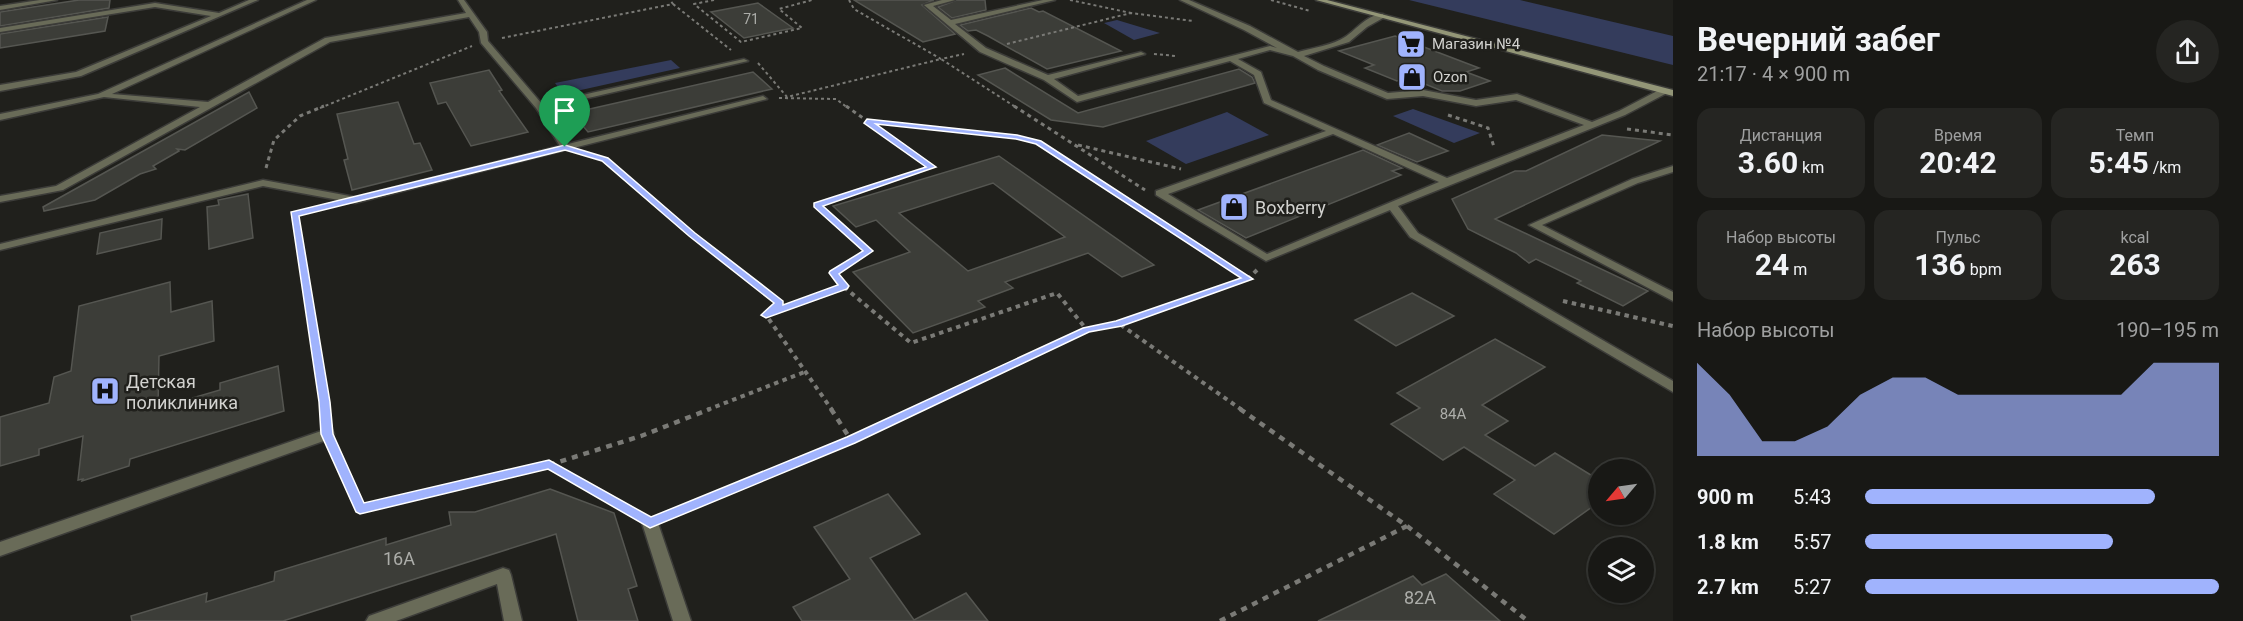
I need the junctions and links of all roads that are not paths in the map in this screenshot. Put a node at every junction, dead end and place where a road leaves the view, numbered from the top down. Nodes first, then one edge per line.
1 (54, 0) edge
2 (168, 0) edge
3 (255, 0) edge
4 (313, 0) edge
5 (460, 0) edge
6 (952, 0) edge
7 (1052, 0) edge
8 (1183, 0) edge
9 (1319, 0) edge
10 (155, 5) junction
11 (0, 8) edge
12 (471, 14) junction
13 (220, 15) junction
14 (1380, 16) junction
15 (949, 23) junction
16 (0, 30) edge
17 (1141, 54) dead end
18 (1298, 55) junction
19 (1232, 59) junction
20 (744, 61) road end
21 (1047, 78) junction
22 (0, 88) edge
23 (1668, 92) edge
24 (100, 96) junction
25 (763, 99) dead end
26 (209, 105) junction
27 (540, 107) junction
28 (0, 117) edge
29 (1590, 124) junction
30 (1334, 131) junction
31 (565, 147) junction
32 (1673, 169) edge
33 (1447, 182) junction
34 (0, 199) edge
35 (1392, 206) junction
36 (0, 247) edge
37 (1673, 297) edge
38 (1673, 387) edge
39 (327, 434) road end
40 (650, 523) road end
41 (0, 549) edge
42 (375, 621) edge
43 (513, 621) edge
44 (682, 621) edge

1 - 11 lane
2 - 10 lane
3 - 13 lane
4 - 24 lane
5 - 12 lane
6 - 15 lane
7 - 15 lane
8 - 18 lane
9 - 14 street
10 - 13 lane
10 - 16 lane
12 - 26 lane
12 - 27 lane
13 - 22 lane
14 - 18 lane
14 - 23 street
15 - 21 lane
17 - 21 lane
18 - 19 lane
18 - 29 lane
19 - 21 lane
19 - 30 lane
20 - 27 lane
23 - 29 lane
24 - 26 lane
24 - 28 lane
25 - 31 lane
26 - 34 lane
27 - 31 lane
29 - 33 lane
30 - 33 lane
30 - 35 lane
31 - 36 lane
32 - 37 lane
33 - 35 lane
35 - 38 lane
39 - 41 lane
40 - 44 lane
42 - 43 lane

